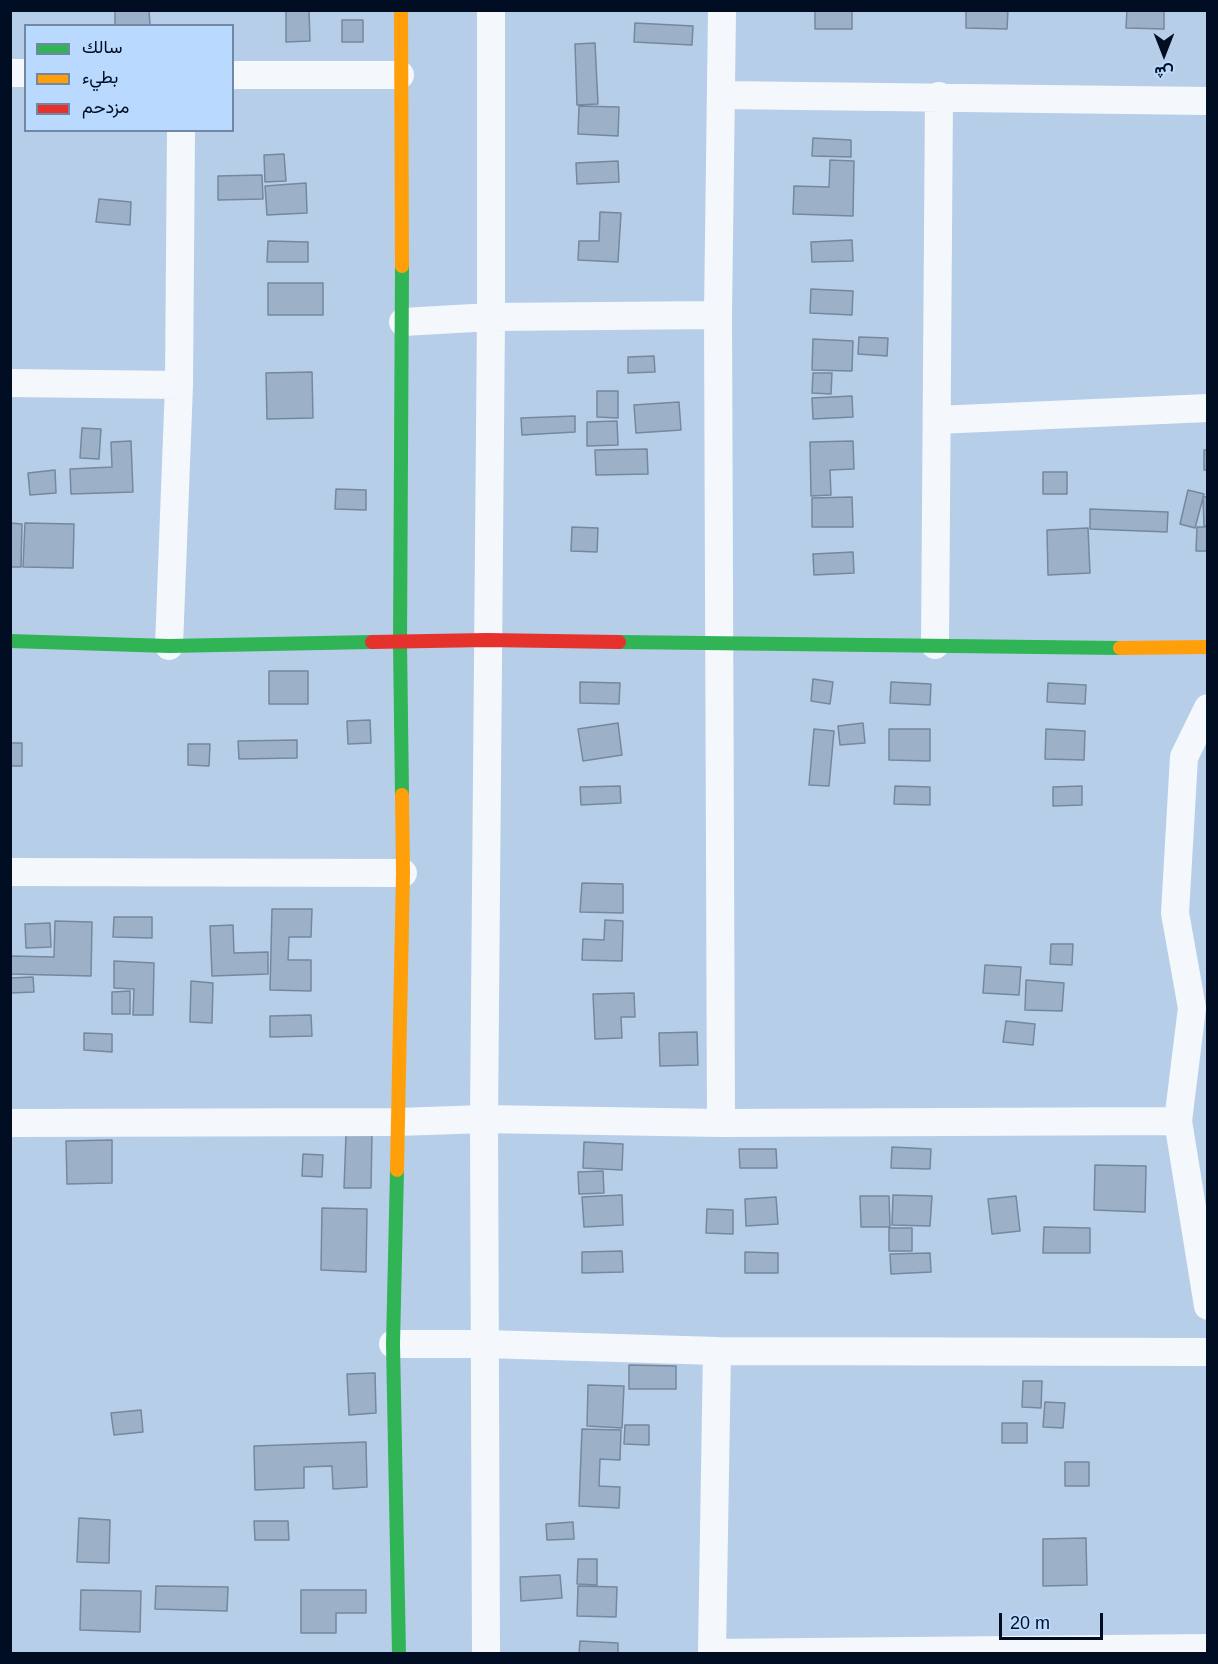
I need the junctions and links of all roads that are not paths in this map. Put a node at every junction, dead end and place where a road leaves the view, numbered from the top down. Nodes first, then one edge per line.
1 (401, 10) edge
2 (491, 10) edge
3 (722, 10) edge
4 (234, 75) edge
5 (400, 75) junction
6 (721, 95) junction
7 (939, 96) junction
8 (1208, 101) edge
9 (181, 132) edge
10 (718, 315) junction
11 (491, 317) junction
12 (403, 322) junction
13 (10, 383) edge
14 (179, 385) junction
15 (1208, 408) edge
16 (937, 420) junction
17 (487, 640) junction
18 (10, 641) edge
19 (400, 642) junction
20 (720, 643) junction
21 (935, 645) junction
22 (169, 646) junction
23 (1208, 647) edge
24 (1208, 708) edge
25 (10, 872) edge
26 (403, 873) junction
27 (1200, 1007) edge
28 (484, 1119) junction
29 (1178, 1121) junction
30 (397, 1122) junction
31 (10, 1123) edge
32 (721, 1123) junction
33 (1208, 1306) edge
34 (393, 1344) junction
35 (485, 1344) junction
36 (717, 1351) junction
37 (1208, 1352) edge
38 (1208, 1648) edge
39 (399, 1653) edge
40 (486, 1653) edge

1 - 5 street
2 - 11 street
3 - 6 street
4 - 5 street
5 - 12 street
6 - 7 street
6 - 10 street
7 - 8 street
7 - 16 street
9 - 14 street
10 - 11 street
10 - 20 street
11 - 12 street
11 - 17 street
12 - 19 street
13 - 14 street
14 - 22 street
15 - 16 street
16 - 21 street
17 - 19 street
17 - 20 street
17 - 28 street
18 - 22 street
19 - 22 street
19 - 26 street
20 - 21 street
20 - 32 street
21 - 23 street
24 - 27 street
25 - 26 street
26 - 30 street
27 - 29 street
28 - 30 street
28 - 32 street
28 - 35 street
29 - 32 street
29 - 33 street
30 - 31 street
30 - 34 street
34 - 35 street
34 - 39 street
35 - 36 street
35 - 40 street
36 - 37 street
36 - 38 street

